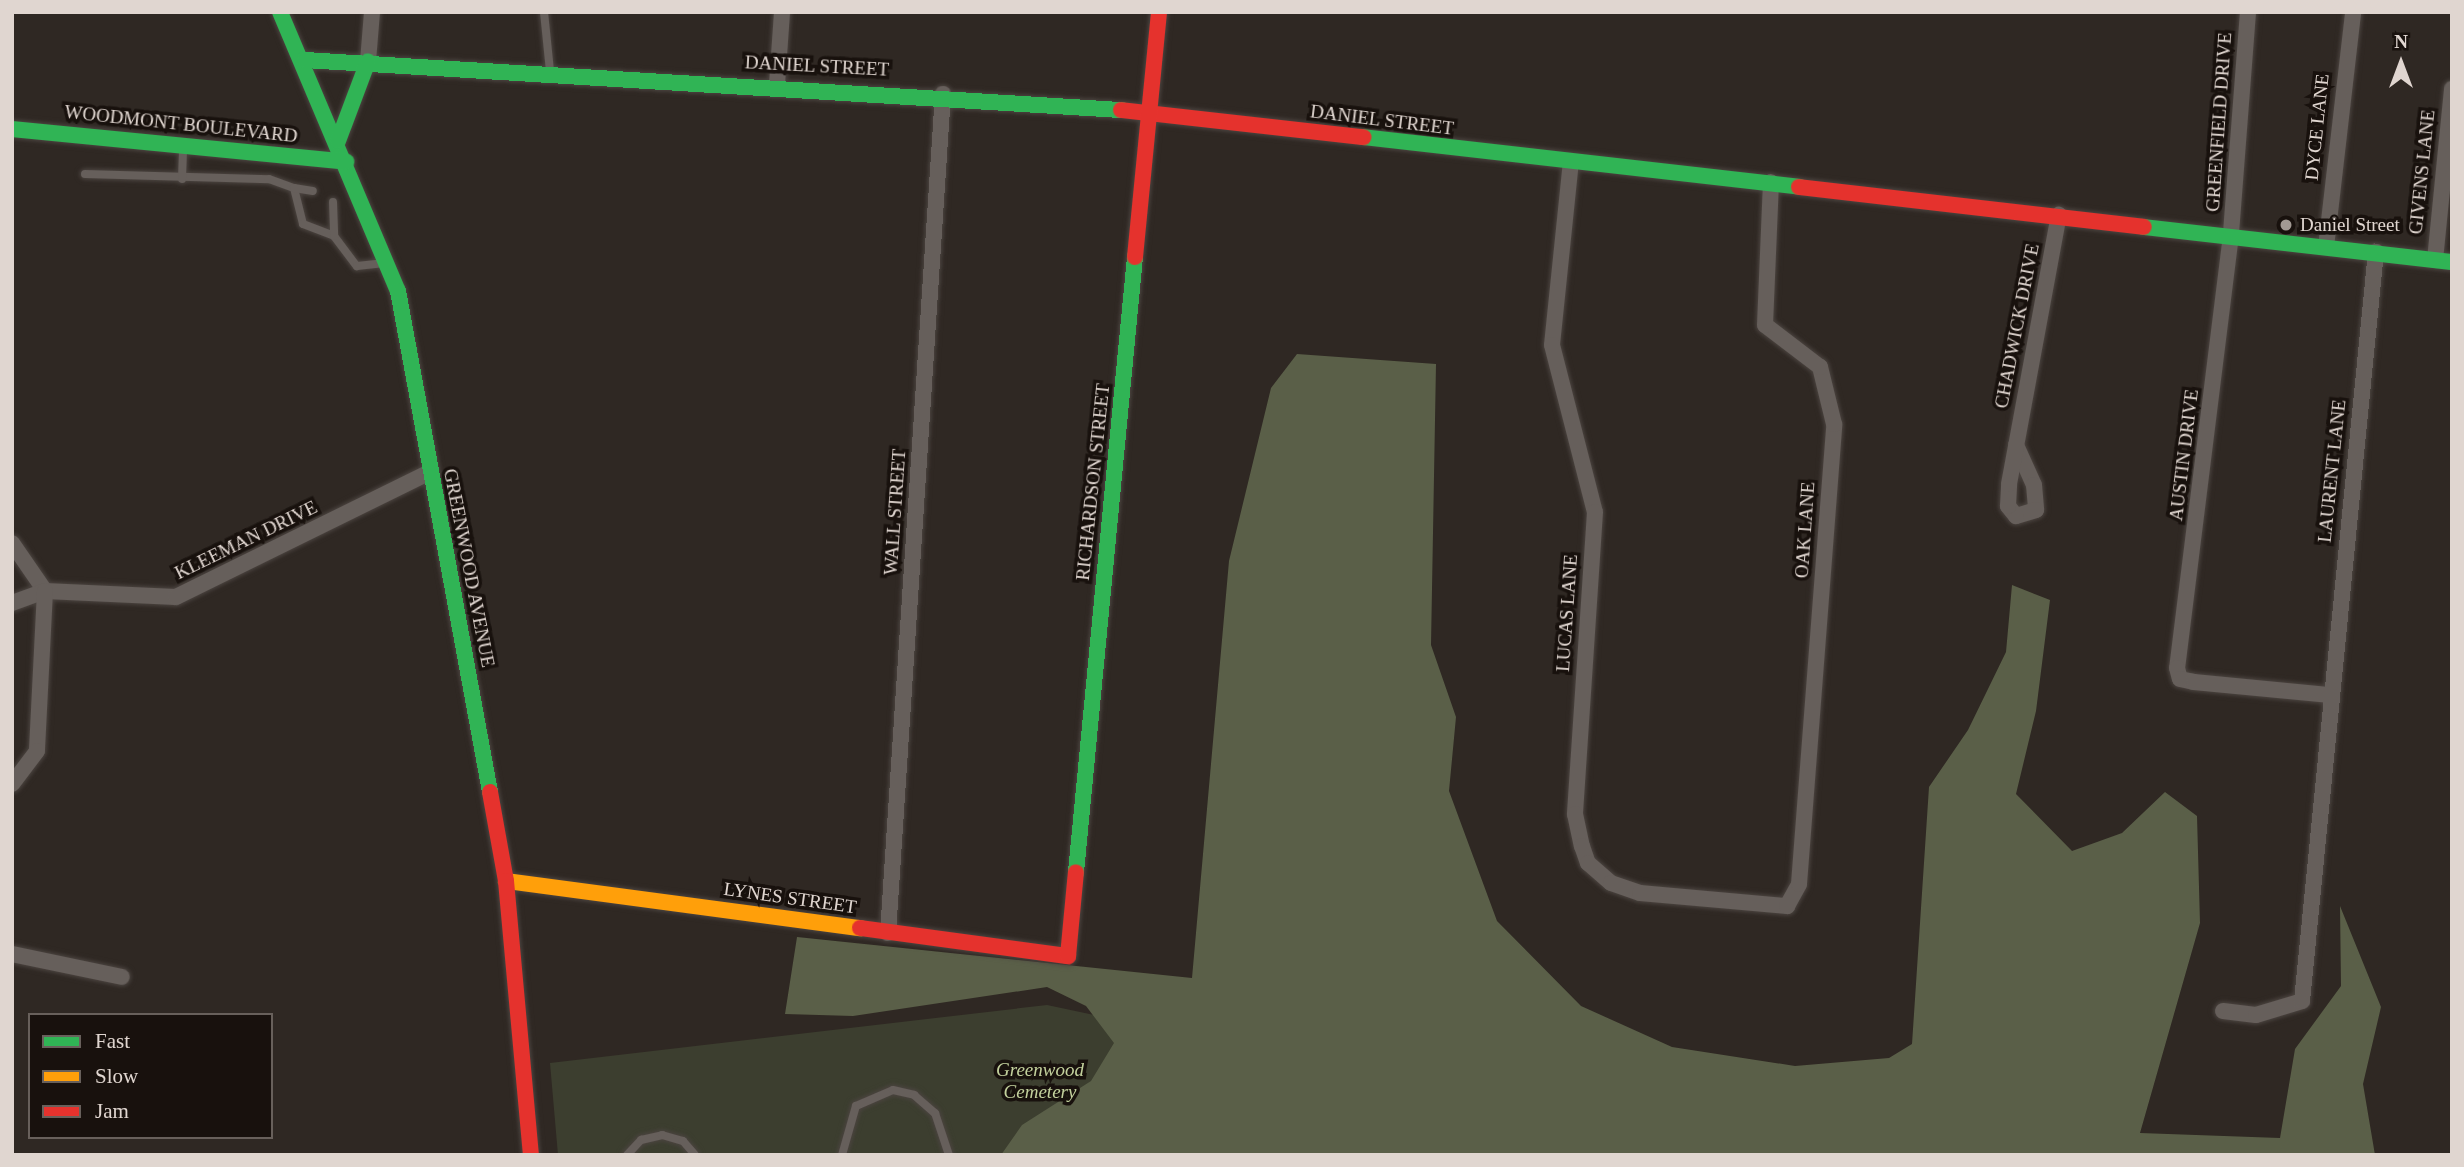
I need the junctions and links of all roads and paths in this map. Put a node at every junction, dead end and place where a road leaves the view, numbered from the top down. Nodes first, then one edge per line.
1 (280, 12) edge
2 (372, 12) edge
3 (544, 12) edge
4 (782, 12) edge
5 (1160, 12) edge
6 (2248, 12) edge
7 (2353, 12) edge
8 (305, 60) junction
9 (368, 61) junction
10 (550, 71) junction
11 (777, 84) junction
12 (2452, 89) edge
13 (943, 93) junction
14 (1150, 112) junction
15 (12, 129) edge
16 (338, 141) junction
17 (183, 145) junction
18 (1570, 161) junction
19 (346, 162) junction
20 (85, 174) dead end
21 (182, 179) junction
22 (1771, 182) junction
23 (294, 188) junction
24 (313, 191) dead end
25 (333, 202) dead end
26 (2059, 215) junction
27 (2231, 235) junction
28 (334, 236) junction
29 (2326, 247) junction
30 (2376, 252) junction
31 (2435, 260) junction
32 (2452, 262) edge
33 (386, 263) junction
34 (2016, 445) dead end
35 (430, 472) junction
36 (12, 542) edge
37 (45, 592) junction
38 (12, 603) edge
39 (2330, 695) junction
40 (12, 784) edge
41 (506, 881) junction
42 (1787, 906) joint
43 (888, 933) junction
44 (12, 954) edge
45 (1068, 957) joint
46 (122, 977) dead end
47 (2223, 1011) dead end
48 (531, 1155) edge
49 (627, 1155) edge
50 (695, 1155) edge
51 (842, 1155) edge
52 (949, 1155) edge

1 - 8 street, GREENWOOD AVENUE
2 - 9 street
3 - 10 lane
4 - 11 street
5 - 14 street, RICHARDSON STREET
6 - 27 street, GREENFIELD DRIVE
7 - 29 street, DYCE LANE
8 - 9 street, DANIEL STREET
8 - 16 street, GREENWOOD AVENUE
9 - 10 street, DANIEL STREET
9 - 16 street
10 - 11 street, DANIEL STREET
11 - 13 street, DANIEL STREET
12 - 31 street, GIVENS LANE
13 - 14 street, DANIEL STREET
13 - 43 street, WALL STREET
14 - 18 street, DANIEL STREET
14 - 45 street, RICHARDSON STREET
15 - 17 street, WOODMONT BOULEVARD
16 - 19 street, GREENWOOD AVENUE
17 - 19 street, WOODMONT BOULEVARD
17 - 21 lane
18 - 22 street, DANIEL STREET
18 - 42 street, LUCAS LANE
19 - 33 street, GREENWOOD AVENUE
20 - 21 lane
21 - 23 lane
22 - 26 street, DANIEL STREET
22 - 42 street, OAK LANE
23 - 24 lane
23 - 28 lane
25 - 28 lane
26 - 27 street, DANIEL STREET
26 - 34 street, CHADWICK DRIVE
27 - 29 street, DANIEL STREET
27 - 39 street, AUSTIN DRIVE
28 - 33 lane
29 - 30 street, DANIEL STREET
30 - 31 street, DANIEL STREET
30 - 39 street, LAURENT LANE
31 - 32 street, DANIEL STREET
33 - 35 street, GREENWOOD AVENUE
35 - 37 street, KLEEMAN DRIVE
35 - 41 street, GREENWOOD AVENUE
36 - 37 street
37 - 38 street
37 - 40 street
39 - 47 street, LAURENT LANE
41 - 43 street, LYNES STREET
41 - 48 street, GREENWOOD AVENUE
43 - 45 street, LYNES STREET
44 - 46 street
49 - 50 lane
51 - 52 lane

